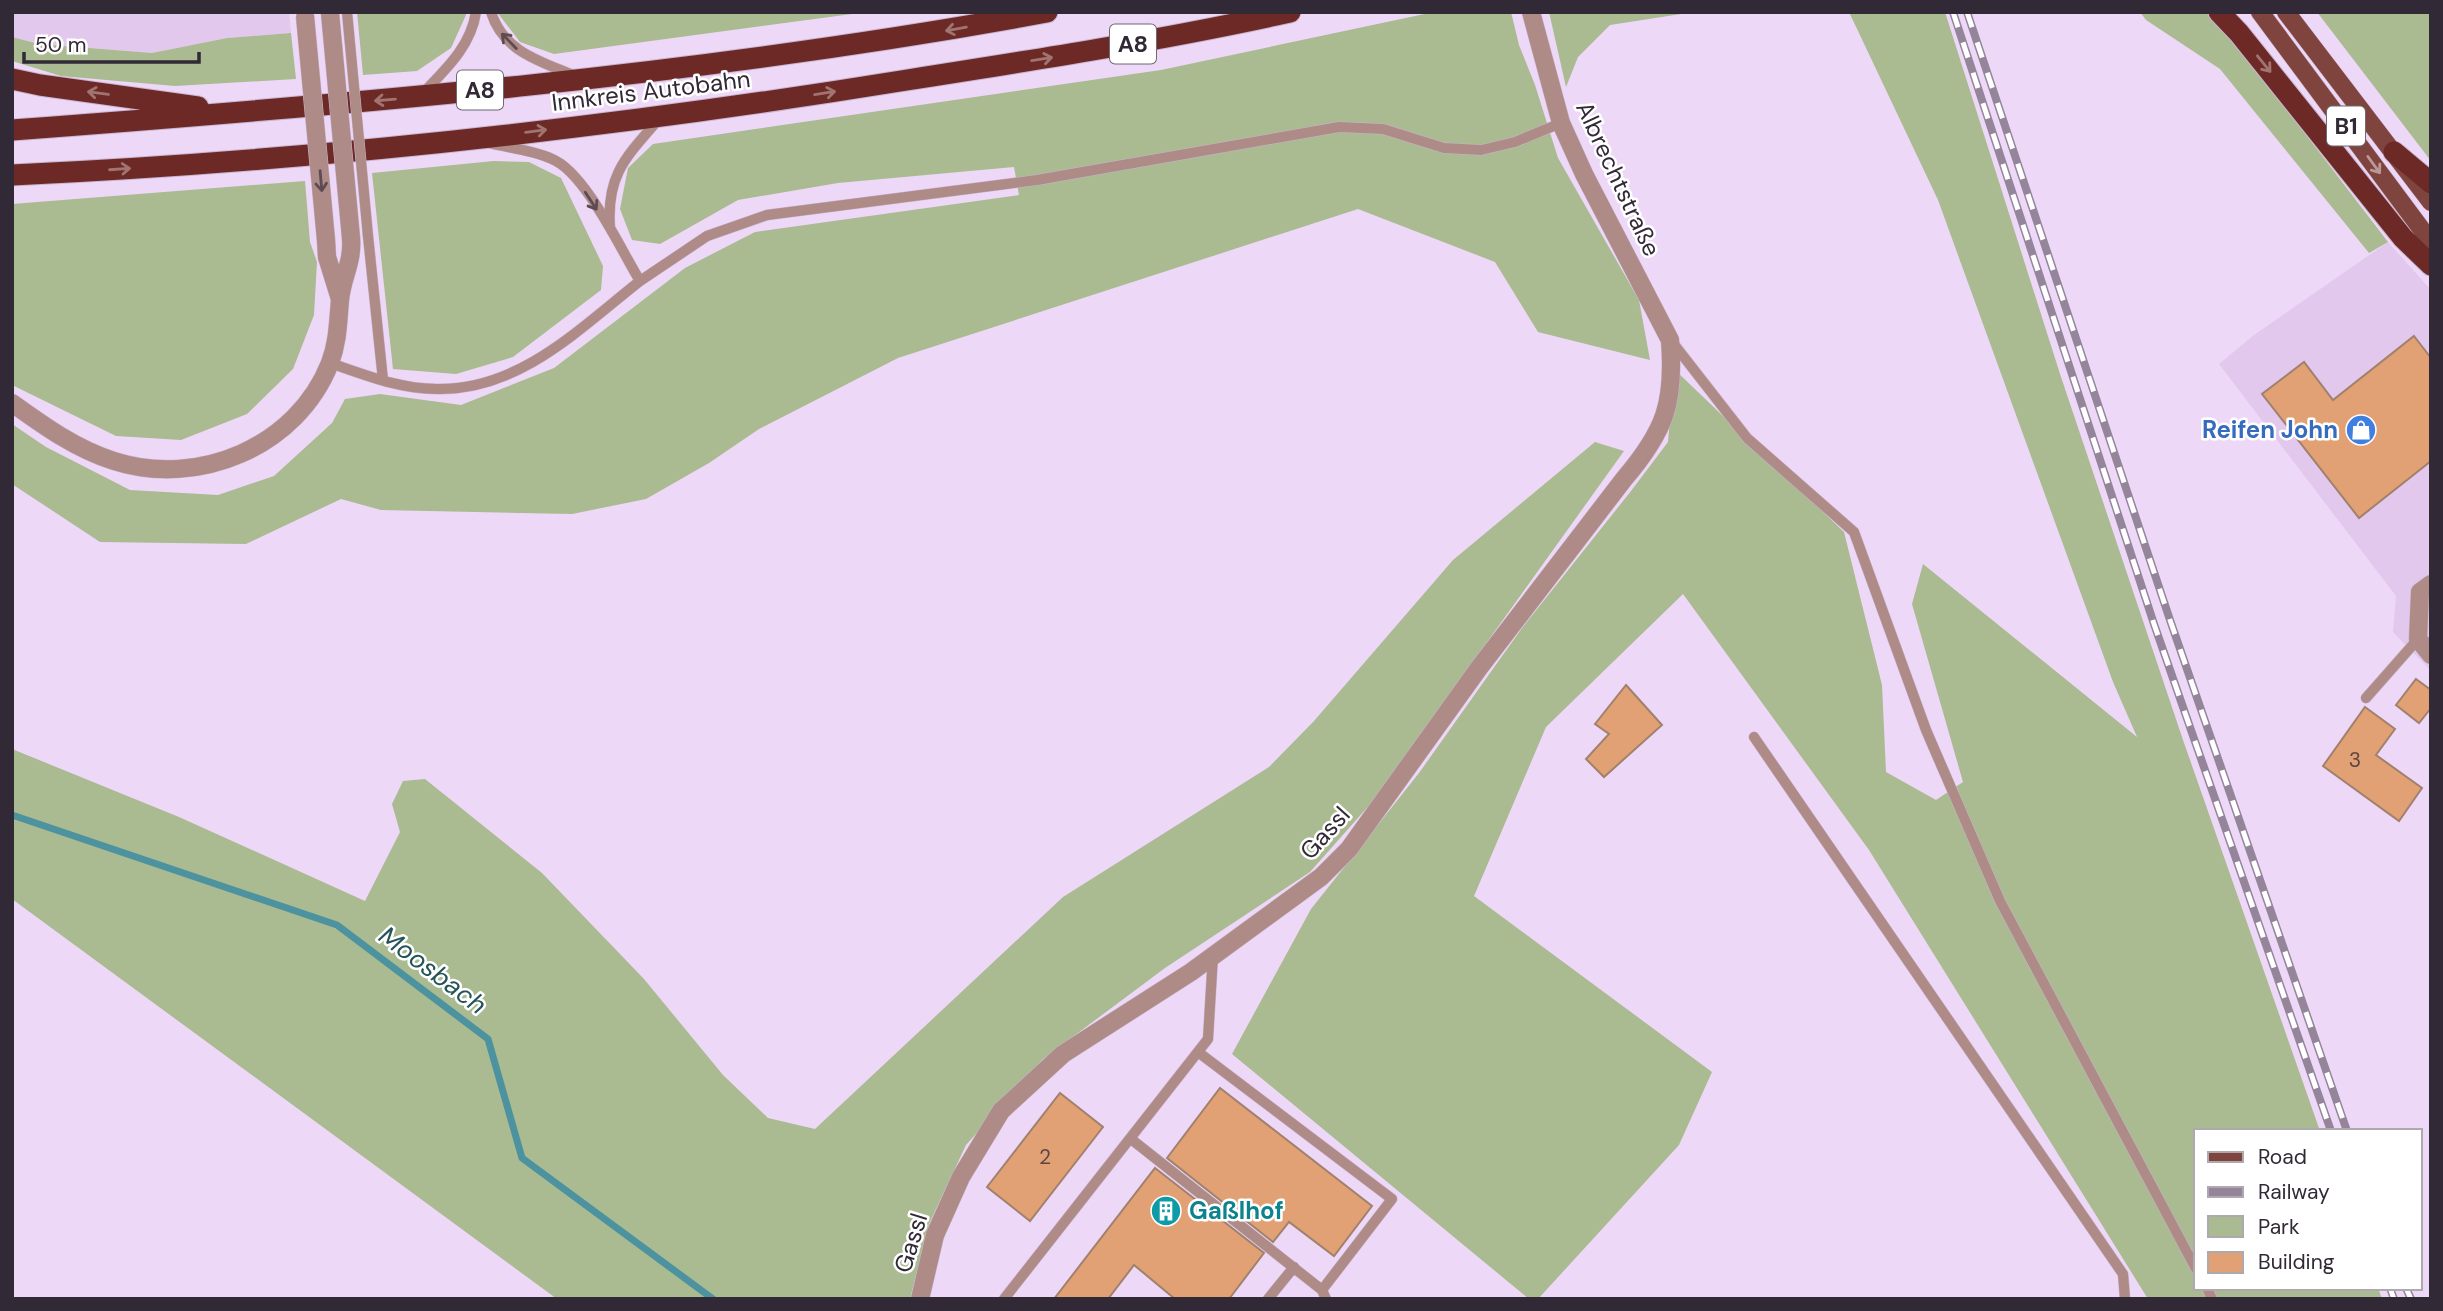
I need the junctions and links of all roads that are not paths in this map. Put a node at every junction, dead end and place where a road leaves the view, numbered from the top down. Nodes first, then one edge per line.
1 (476, 12) edge
2 (491, 12) edge
3 (1047, 12) edge
4 (1290, 12) edge
5 (1531, 12) edge
6 (2219, 12) edge
7 (2260, 12) edge
8 (2286, 12) edge
9 (336, 13) edge
10 (305, 14) edge
11 (12, 79) edge
12 (583, 80) junction
13 (419, 97) junction
14 (238, 113) junction
15 (661, 117) junction
16 (1561, 123) junction
17 (12, 130) edge
18 (471, 139) junction
19 (2394, 152) junction
20 (12, 175) edge
21 (2431, 183) edge
22 (2431, 202) edge
23 (610, 229) junction
24 (359, 237) junction
25 (2431, 242) edge
26 (2431, 265) edge
27 (640, 281) junction
28 (340, 299) junction
29 (1661, 321) joint
30 (1670, 340) junction
31 (330, 363) junction
32 (383, 380) junction
33 (12, 403) edge
34 (2431, 584) edge
35 (2418, 639) junction
36 (2431, 655) edge
37 (2366, 698) dead end
38 (1754, 737) dead end
39 (1213, 954) junction
40 (1198, 1052) junction
41 (1131, 1139) junction
42 (2194, 1265) edge
43 (1294, 1266) junction
44 (1324, 1294) edge
45 (920, 1299) edge
46 (1004, 1299) edge
47 (1268, 1299) edge
48 (2125, 1299) edge

1 - 13 lane
12 -> 2 lane
3 -> 12 highway, Innkreis Autobahn / A8
15 -> 4 highway, Innkreis Autobahn / A8
5 - 16 street, Albrechtstraße
6 -> 26 highway
7 -> 25 main road, B1
8 - 19 main road, B1
9 - 24 street, bridge
10 -> 28 street, bridge
14 -> 11 highway
12 - 13 highway, Innkreis Autobahn / A8
13 -> 14 highway, Innkreis Autobahn / A8
14 - 17 highway, Innkreis Autobahn / A8
18 -> 15 highway, Innkreis Autobahn / A8
15 - 23 lane
16 - 27 lane
16 - 29 street, Albrechtstraße
20 -> 18 highway, Innkreis Autobahn / A8
18 -> 23 lane
19 - 21 highway
19 - 22 main road, B1
23 - 27 lane
24 - 28 street
24 - 32 lane
27 - 32 lane
28 - 31 street
29 - 30 street, Gassl
30 - 39 street, Gassl
30 - 42 lane
31 - 32 lane
31 - 33 street
34 - 35 street
35 - 36 street
35 - 37 lane
38 - 48 lane
39 - 40 lane
39 - 45 street, Gassl
40 - 41 lane
40 - 44 lane
41 - 43 lane
41 - 46 lane
43 - 44 lane
43 - 47 lane

